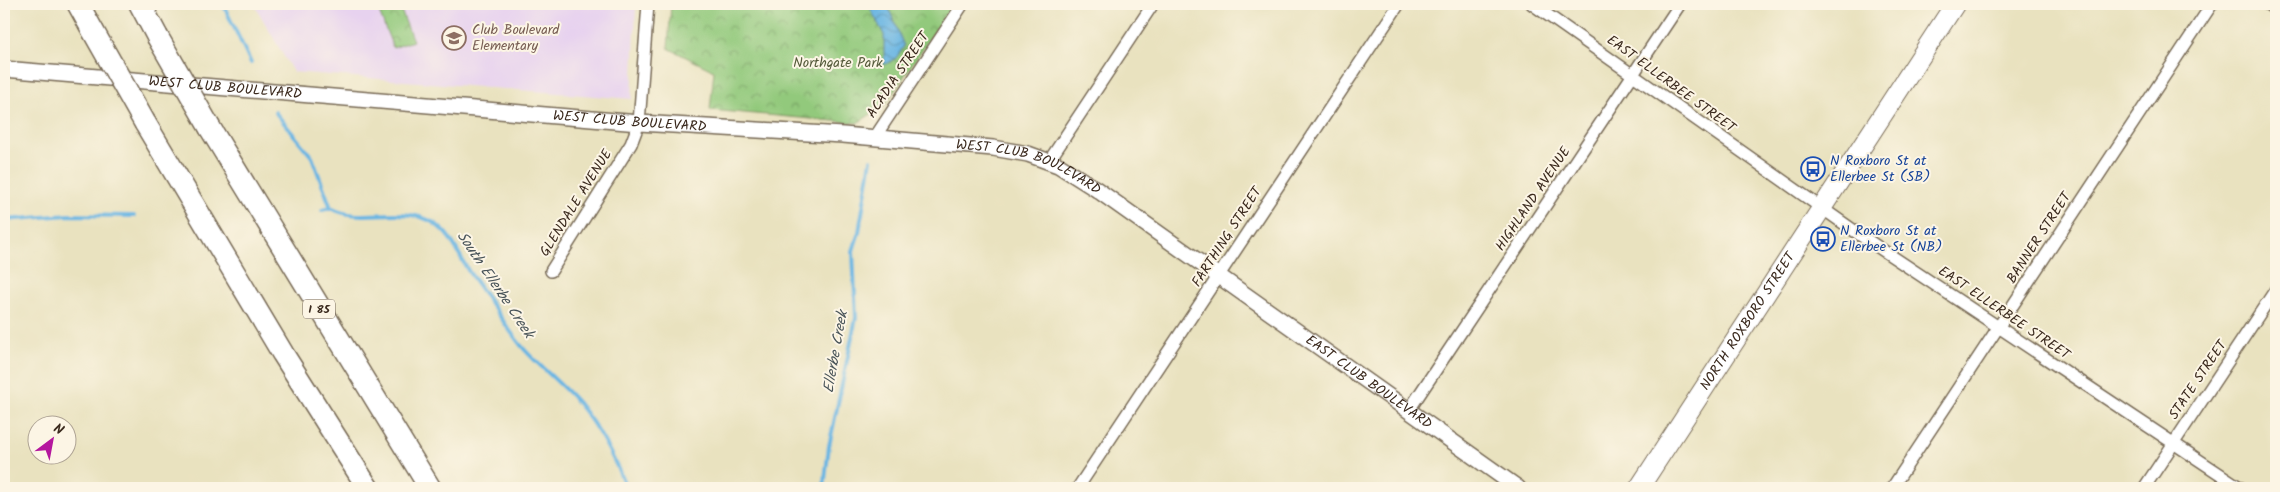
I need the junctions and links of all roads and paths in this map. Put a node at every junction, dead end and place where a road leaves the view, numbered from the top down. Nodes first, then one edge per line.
1 (78, 4) edge
2 (140, 4) edge
3 (648, 4) edge
4 (963, 4) edge
5 (1153, 4) edge
6 (1399, 4) edge
7 (1532, 4) edge
8 (1680, 4) edge
9 (1955, 4) edge
10 (2212, 4) edge
11 (2267, 4) edge
12 (2276, 10) edge
13 (4, 69) edge
14 (1633, 76) junction
15 (639, 123) junction
16 (875, 137) junction
17 (1049, 161) junction
18 (1822, 208) junction
19 (551, 271) dead end
20 (1218, 277) junction
21 (2276, 288) edge
22 (1998, 327) junction
23 (1409, 410) junction
24 (2173, 444) junction
25 (1080, 487) edge
26 (368, 488) edge
27 (430, 488) edge
28 (1518, 488) edge
29 (1639, 488) edge
30 (1892, 488) edge
31 (2144, 488) edge
32 (2240, 488) edge

1 - 26 highway, bridge
2 - 27 highway, I 85, bridge
3 - 15 street, GLENDALE AVENUE
4 - 16 street, ACADIA STREET
5 - 17 street
6 - 20 street, FARTHING STREET
7 - 14 street, EAST ELLERBEE STREET
8 - 14 street, HIGHLAND AVENUE
9 - 18 main road, NORTH ROXBORO STREET
10 - 22 street, BANNER STREET
11 - 12 street
13 - 15 street, WEST CLUB BOULEVARD
14 - 18 street, EAST ELLERBEE STREET
14 - 23 street, HIGHLAND AVENUE
15 - 16 street, WEST CLUB BOULEVARD
15 - 19 street, GLENDALE AVENUE
16 - 17 street, WEST CLUB BOULEVARD
17 - 20 street, WEST CLUB BOULEVARD
18 - 22 street, EAST ELLERBEE STREET
18 - 29 main road, NORTH ROXBORO STREET
20 - 23 street, EAST CLUB BOULEVARD
20 - 25 street, FARTHING STREET
21 - 24 street, STATE STREET
22 - 24 street, EAST ELLERBEE STREET
22 - 30 street, BANNER STREET
23 - 28 street, EAST CLUB BOULEVARD
24 - 31 street, STATE STREET
24 - 32 street, EAST ELLERBEE STREET

